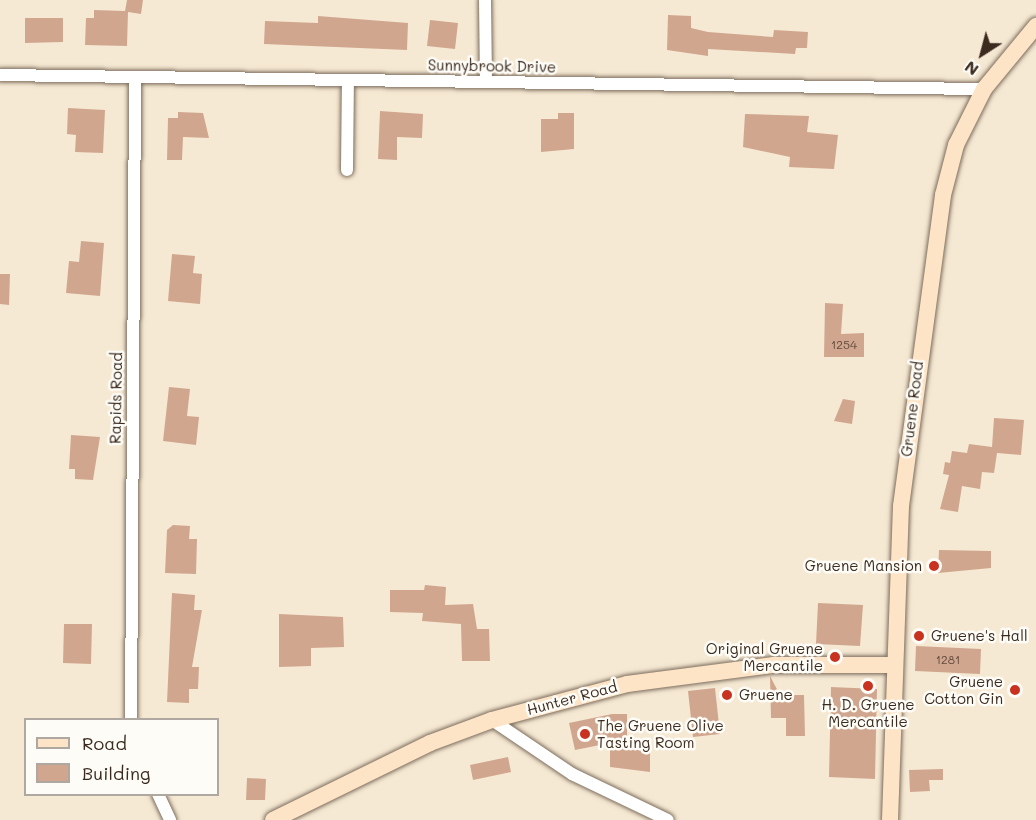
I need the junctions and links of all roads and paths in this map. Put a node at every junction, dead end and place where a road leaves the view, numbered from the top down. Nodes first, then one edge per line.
1 (485, 0) edge
2 (1036, 26) edge
3 (0, 75) edge
4 (135, 78) junction
5 (348, 80) junction
6 (486, 81) junction
7 (984, 89) junction
8 (347, 170) dead end
9 (894, 664) junction
10 (130, 718) edge
11 (492, 720) junction
12 (158, 796) edge
13 (170, 820) edge
14 (273, 820) edge
15 (668, 820) edge
16 (890, 820) edge

1 - 6 street
2 - 7 street, Gruene Road
3 - 4 street, Sunnybrook Drive
4 - 5 street, Sunnybrook Drive
4 - 10 street, Rapids Road
5 - 6 street, Sunnybrook Drive
5 - 8 street
6 - 7 street, Sunnybrook Drive
7 - 9 street, Gruene Road
9 - 11 street, Hunter Road
9 - 16 street, Gruene Road
11 - 14 street, Hunter Road
11 - 15 street
12 - 13 street

